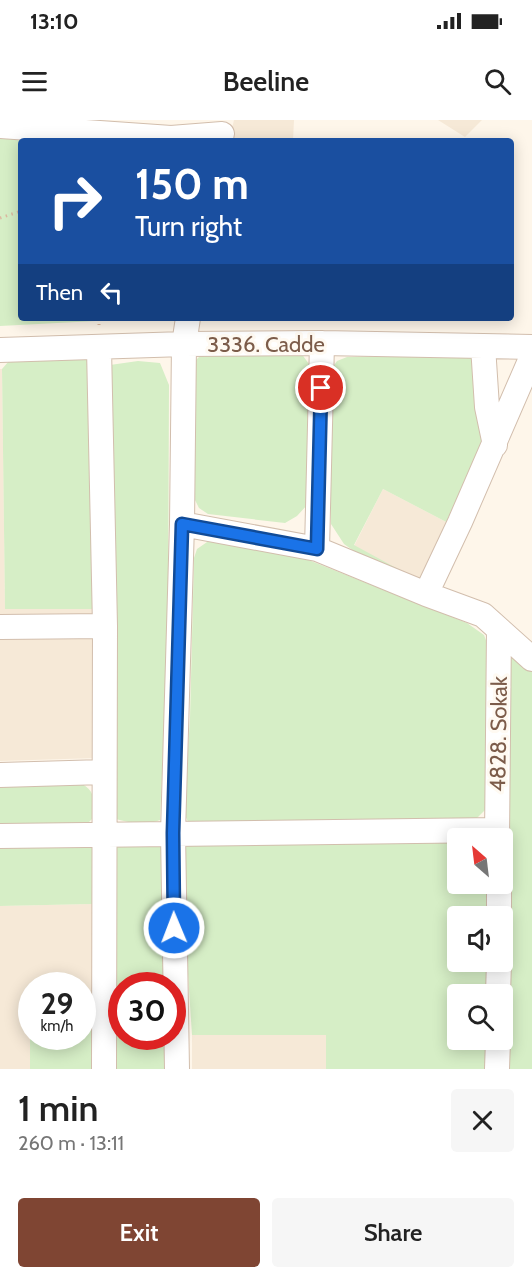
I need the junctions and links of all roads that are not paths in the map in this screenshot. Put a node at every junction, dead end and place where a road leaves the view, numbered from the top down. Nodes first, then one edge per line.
1 (0, 126) edge
2 (222, 132) edge
3 (188, 321) edge
4 (322, 343) junction
5 (184, 344) junction
6 (483, 346) junction
7 (532, 346) edge
8 (99, 348) junction
9 (0, 350) edge
10 (532, 356) edge
11 (495, 445) junction
12 (182, 524) junction
13 (317, 549) junction
14 (426, 594) junction
15 (105, 626) junction
16 (0, 627) edge
17 (500, 630) junction
18 (532, 658) edge
19 (104, 772) junction
20 (0, 775) edge
21 (496, 828) edge
22 (173, 833) junction
23 (104, 834) junction
24 (447, 834) edge
25 (0, 836) edge
26 (498, 1050) edge
27 (104, 1069) edge
28 (177, 1069) edge
29 (497, 1069) edge

1 - 2 street
3 - 5 street
4 - 5 street, 3336. Cadde
4 - 6 street, 3336. Cadde
4 - 13 street
5 - 8 street, 3336. Cadde
5 - 12 street
6 - 7 street, 3336. Cadde
6 - 11 street
8 - 9 street, 3336. Cadde
8 - 15 street
10 - 11 street
11 - 14 street
12 - 13 street
12 - 22 street
13 - 14 street
14 - 17 street
15 - 16 street
15 - 19 street
17 - 18 street
17 - 21 street, 4828. Sokak
19 - 20 street
19 - 23 street
22 - 23 street
22 - 24 street
22 - 28 street
23 - 25 street
23 - 27 street
26 - 29 street

